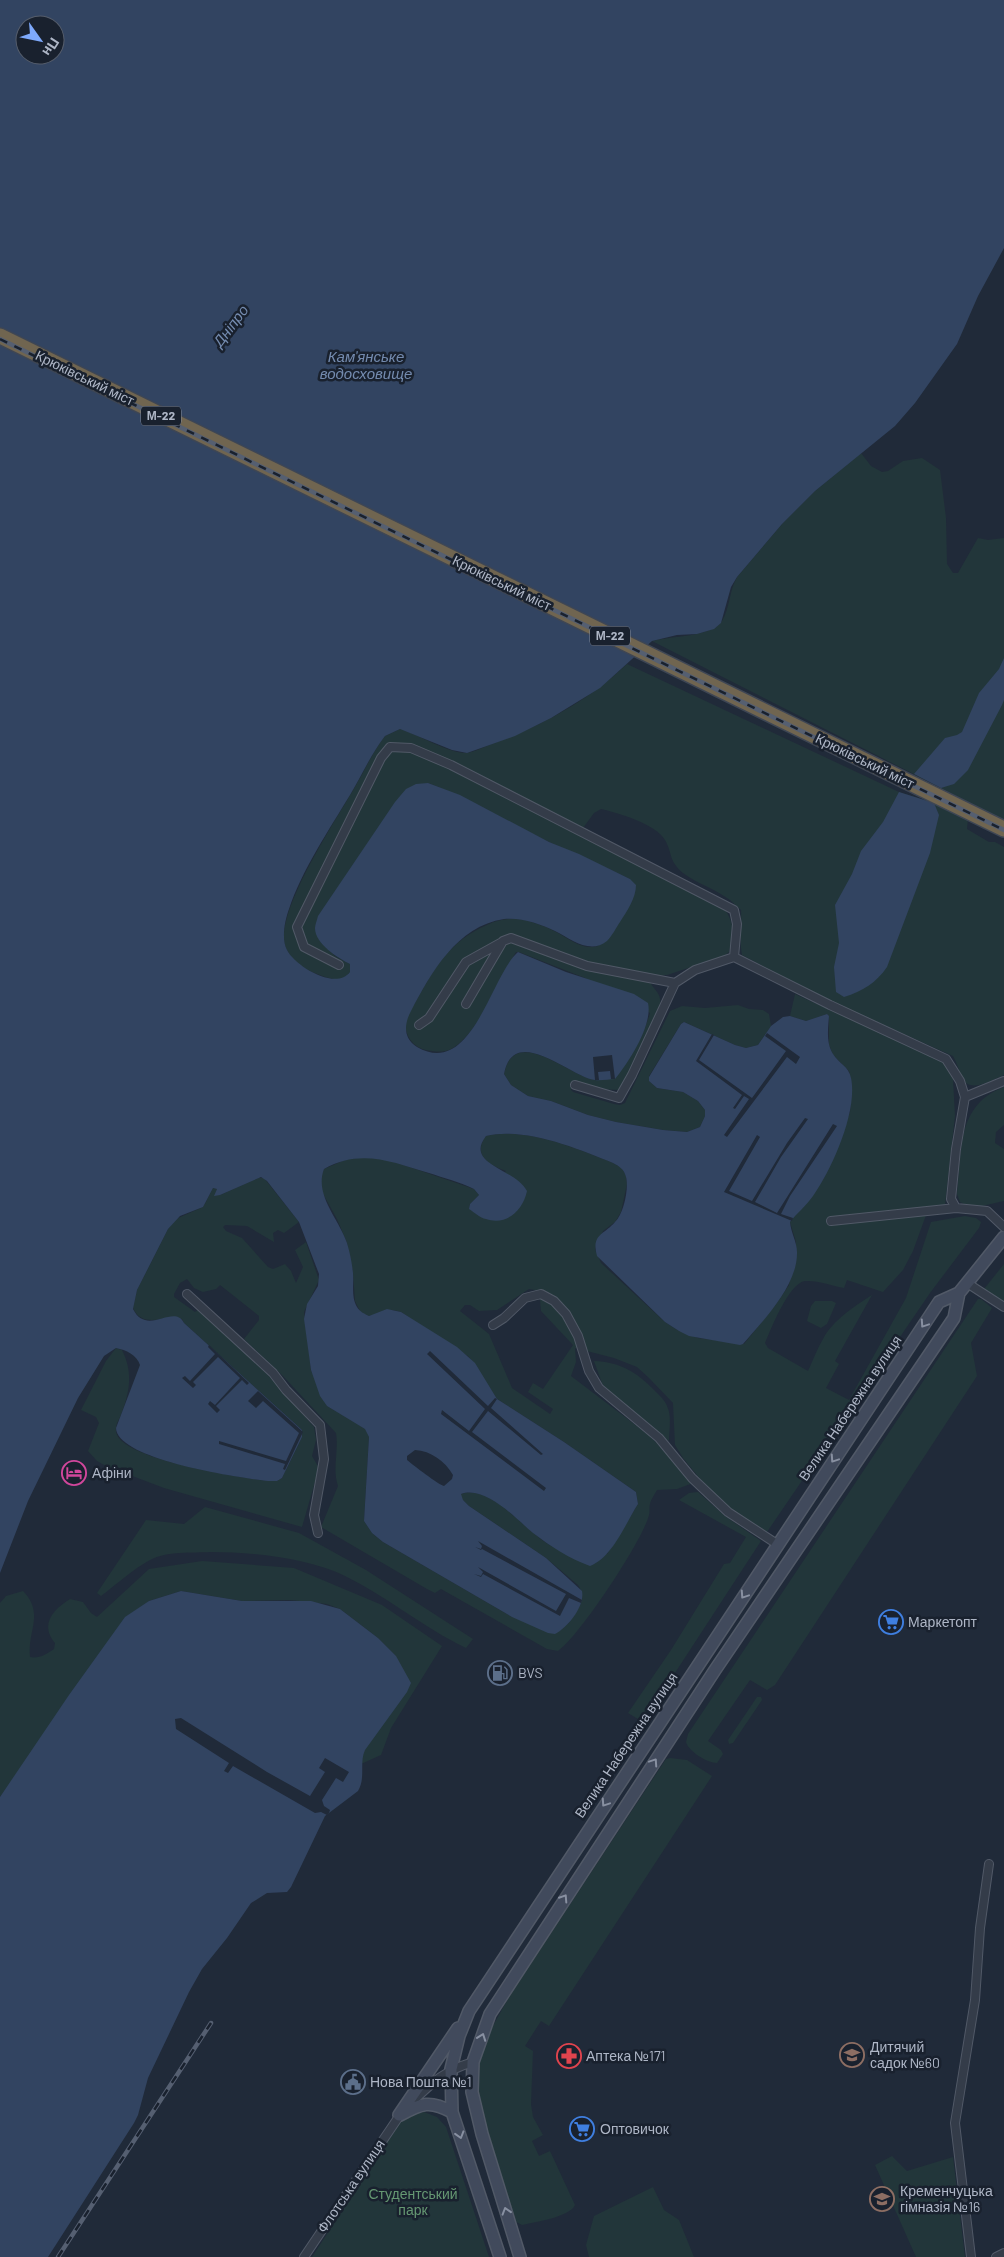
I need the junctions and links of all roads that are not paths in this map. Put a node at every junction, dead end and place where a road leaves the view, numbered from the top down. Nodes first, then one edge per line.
1 (0, 336) edge
2 (1004, 829) edge
3 (504, 941) junction
4 (734, 957) junction
5 (339, 965) dead end
6 (675, 983) junction
7 (466, 1004) dead end
8 (419, 1025) dead end
9 (1004, 1081) edge
10 (575, 1085) dead end
11 (964, 1097) junction
12 (956, 1208) junction
13 (831, 1221) dead end
14 (1004, 1226) edge
15 (1004, 1237) edge
16 (967, 1282) junction
17 (959, 1293) junction
18 (187, 1294) dead end
19 (1004, 1307) edge
20 (493, 1325) dead end
21 (318, 1533) dead end
22 (777, 1544) junction
23 (989, 1864) dead end
24 (469, 2011) junction
25 (473, 2062) junction
26 (451, 2069) junction
27 (452, 2112) junction
28 (399, 2115) junction
29 (1004, 2253) edge
30 (304, 2257) edge
31 (500, 2257) edge
32 (520, 2257) edge
33 (971, 2257) edge
34 (996, 2257) edge

1 - 2 highway, Крюківський міст / М-22
3 - 6 street
3 - 7 street
3 - 8 street
4 - 5 street
4 - 6 street
4 - 11 street
6 - 10 street
9 - 11 street
11 - 12 street
12 - 13 street
12 - 14 street
15 - 16 street, Велика Набережна вулиця
16 - 17 street, Велика Набережна вулиця
16 - 19 street
17 -> 22 street, Велика Набережна вулиця
25 -> 17 street, Велика Набережна вулиця
18 - 21 street
20 - 22 street
22 -> 24 street, Велика Набережна вулиця
23 - 33 street
24 - 26 street, Велика Набережна вулиця
24 - 28 street
25 - 26 street
32 -> 25 street, Велика Набережна вулиця
26 - 27 street, Велика Набережна вулиця
26 - 28 street, Флотська вулиця
27 - 28 street
27 -> 31 street, Велика Набережна вулиця
28 - 30 street, Флотська вулиця
29 - 34 street

